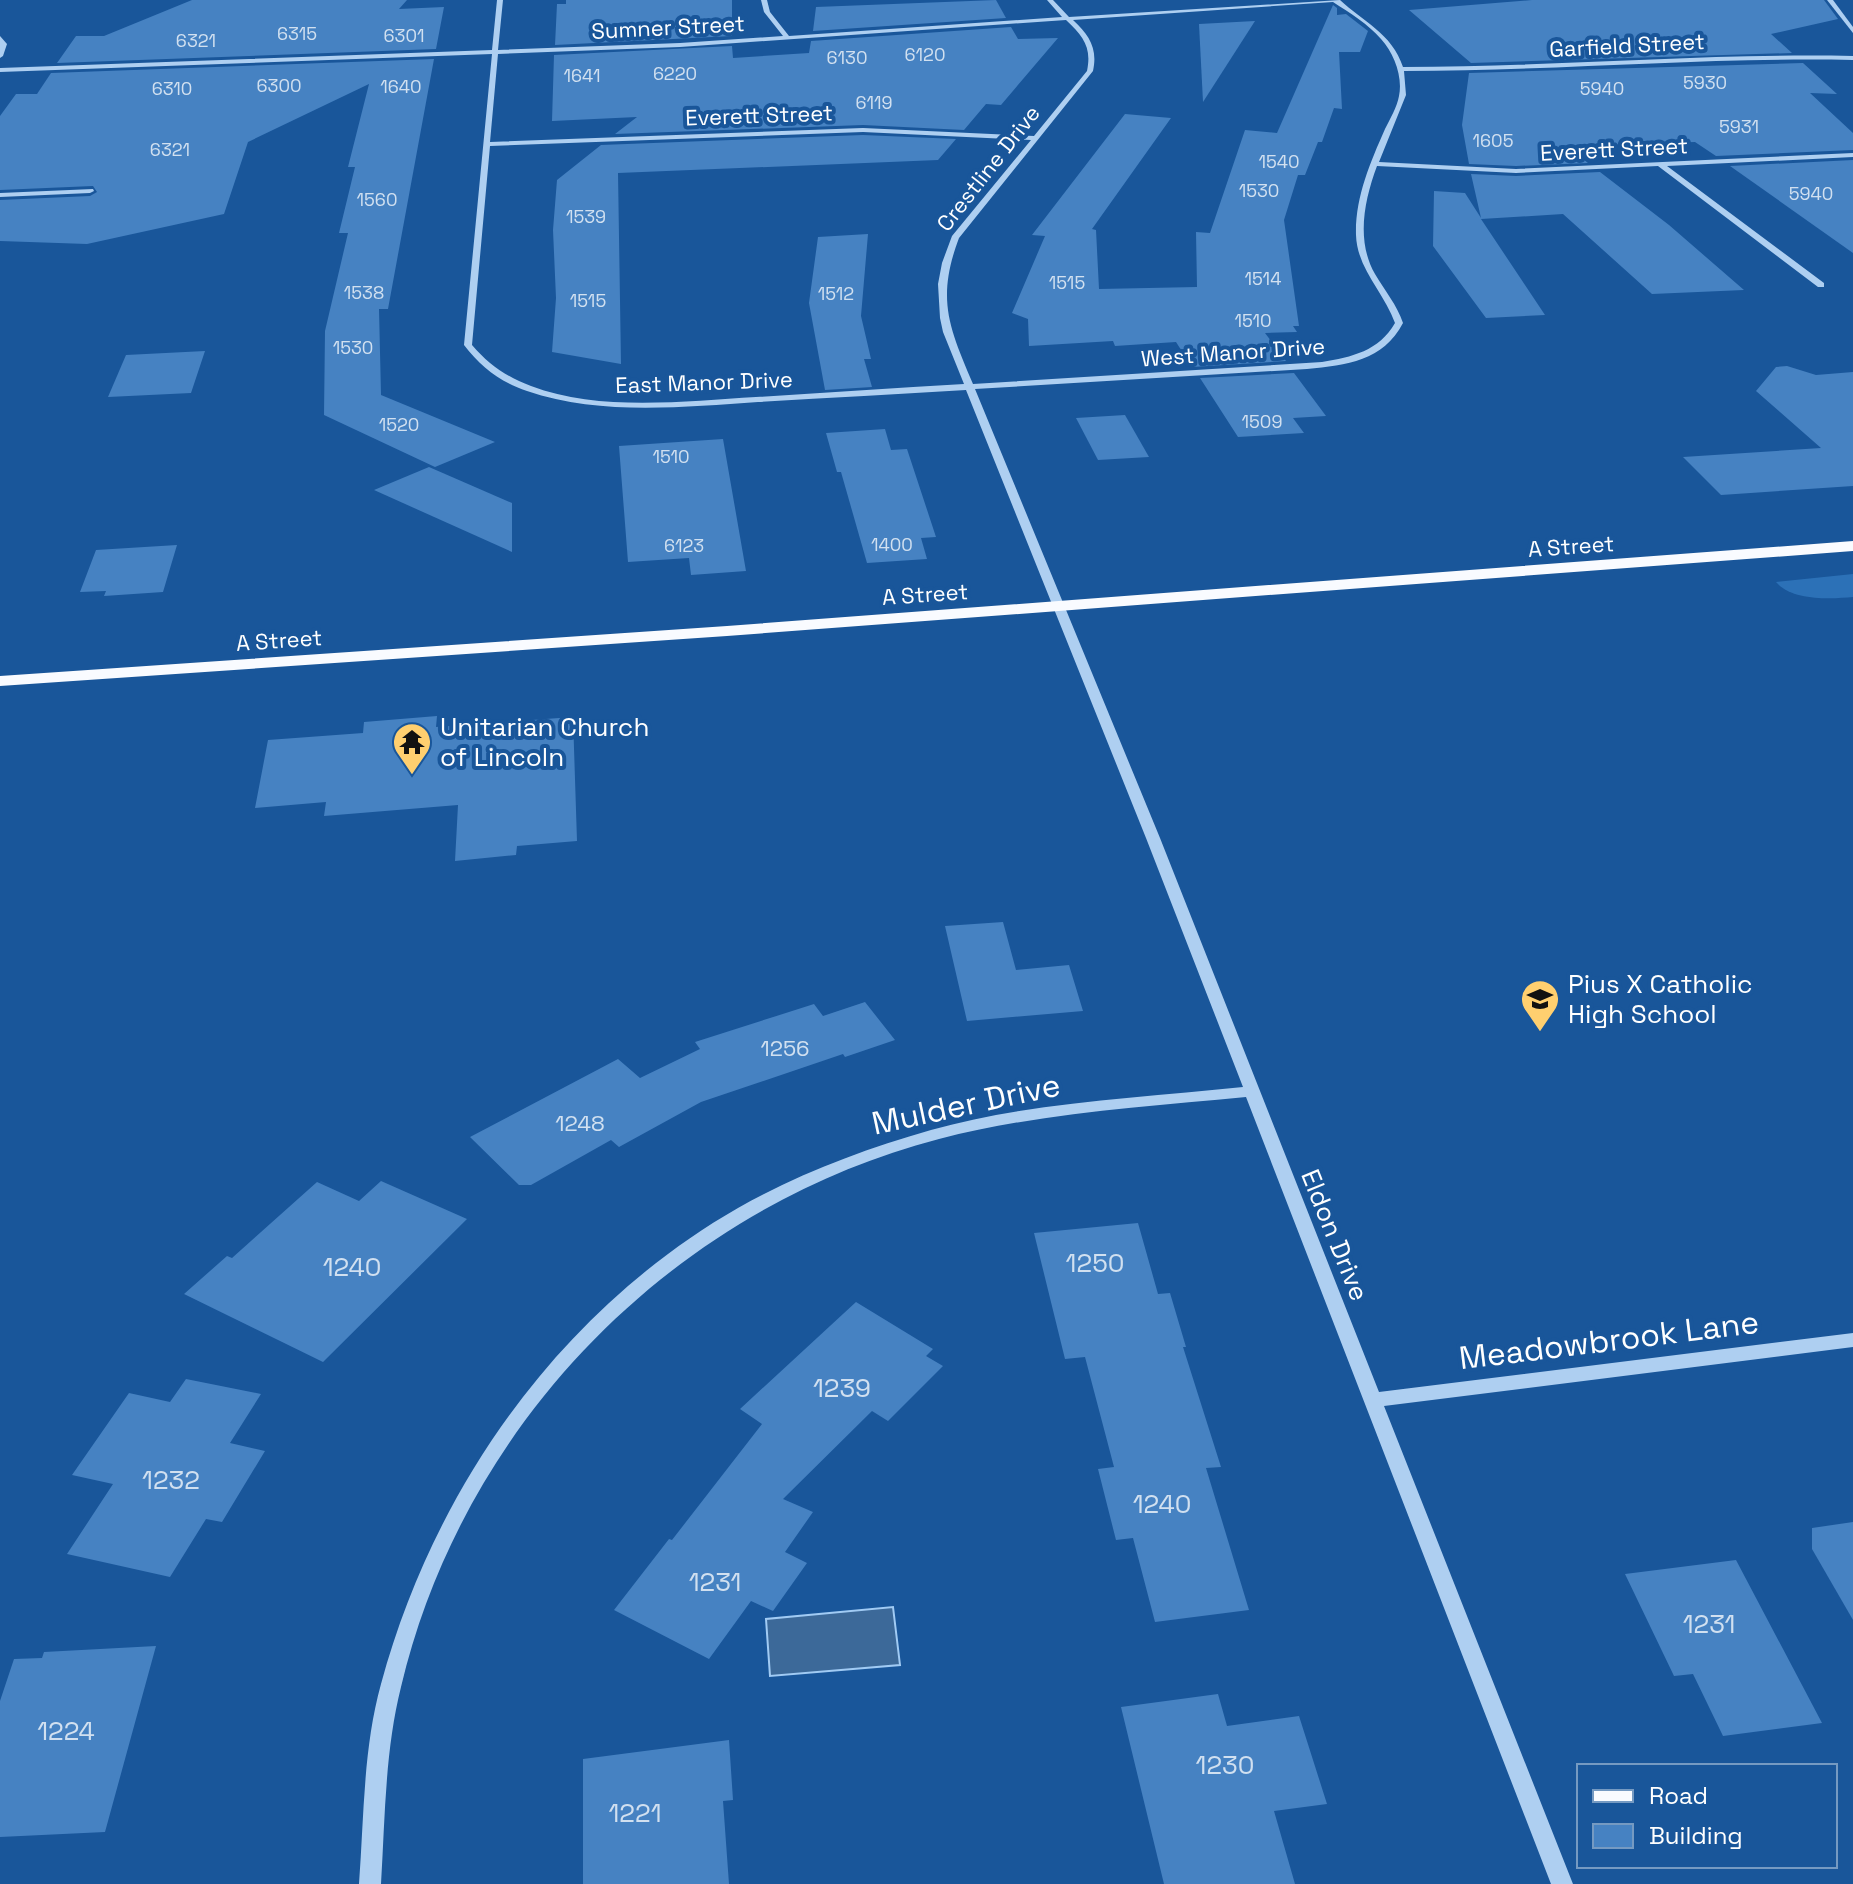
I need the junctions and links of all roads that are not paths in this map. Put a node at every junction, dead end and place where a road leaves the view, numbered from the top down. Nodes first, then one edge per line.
1 (500, 0) edge
2 (764, 0) edge
3 (1050, 0) edge
4 (1335, 0) edge
5 (1830, 0) edge
6 (1068, 19) junction
7 (1853, 31) edge
8 (0, 38) edge
9 (788, 38) junction
10 (495, 53) junction
11 (0, 56) edge
12 (1853, 58) edge
13 (1403, 69) junction
14 (0, 70) edge
15 (1034, 138) junction
16 (486, 144) junction
17 (1853, 155) edge
18 (1376, 164) junction
19 (1661, 165) junction
20 (90, 191) dead end
21 (0, 195) edge
22 (1821, 285) dead end
23 (969, 387) junction
24 (1853, 546) edge
25 (1060, 605) junction
26 (0, 681) edge
27 (1251, 1091) junction
28 (1853, 1340) edge
29 (1373, 1400) junction
30 (370, 1884) edge
31 (1562, 1884) edge

1 - 10 street, East Manor Drive
2 - 9 street
3 - 6 street, Crestline Drive
4 - 6 street, Sumner Street
4 - 13 street
5 - 7 street
6 - 9 street, Sumner Street
6 - 15 street, Crestline Drive
8 - 11 street
9 - 10 street, Sumner Street
10 - 14 street, Sumner Street
10 - 16 street, East Manor Drive
12 - 13 street, Garfield Street
13 - 18 street, West Manor Drive
15 - 16 street, Everett Street
15 - 23 street, Crestline Drive
16 - 23 street, East Manor Drive
17 - 19 street, Everett Street
18 - 19 street, Everett Street
18 - 23 street, West Manor Drive
19 - 22 street
20 - 21 street
23 - 25 street, Crestline Drive
24 - 25 main road, A Street
25 - 26 main road, A Street
25 - 27 street, Eldon Drive
27 - 29 street, Eldon Drive
27 - 30 street, Mulder Drive
28 - 29 street, Meadowbrook Lane
29 - 31 street, Eldon Drive

